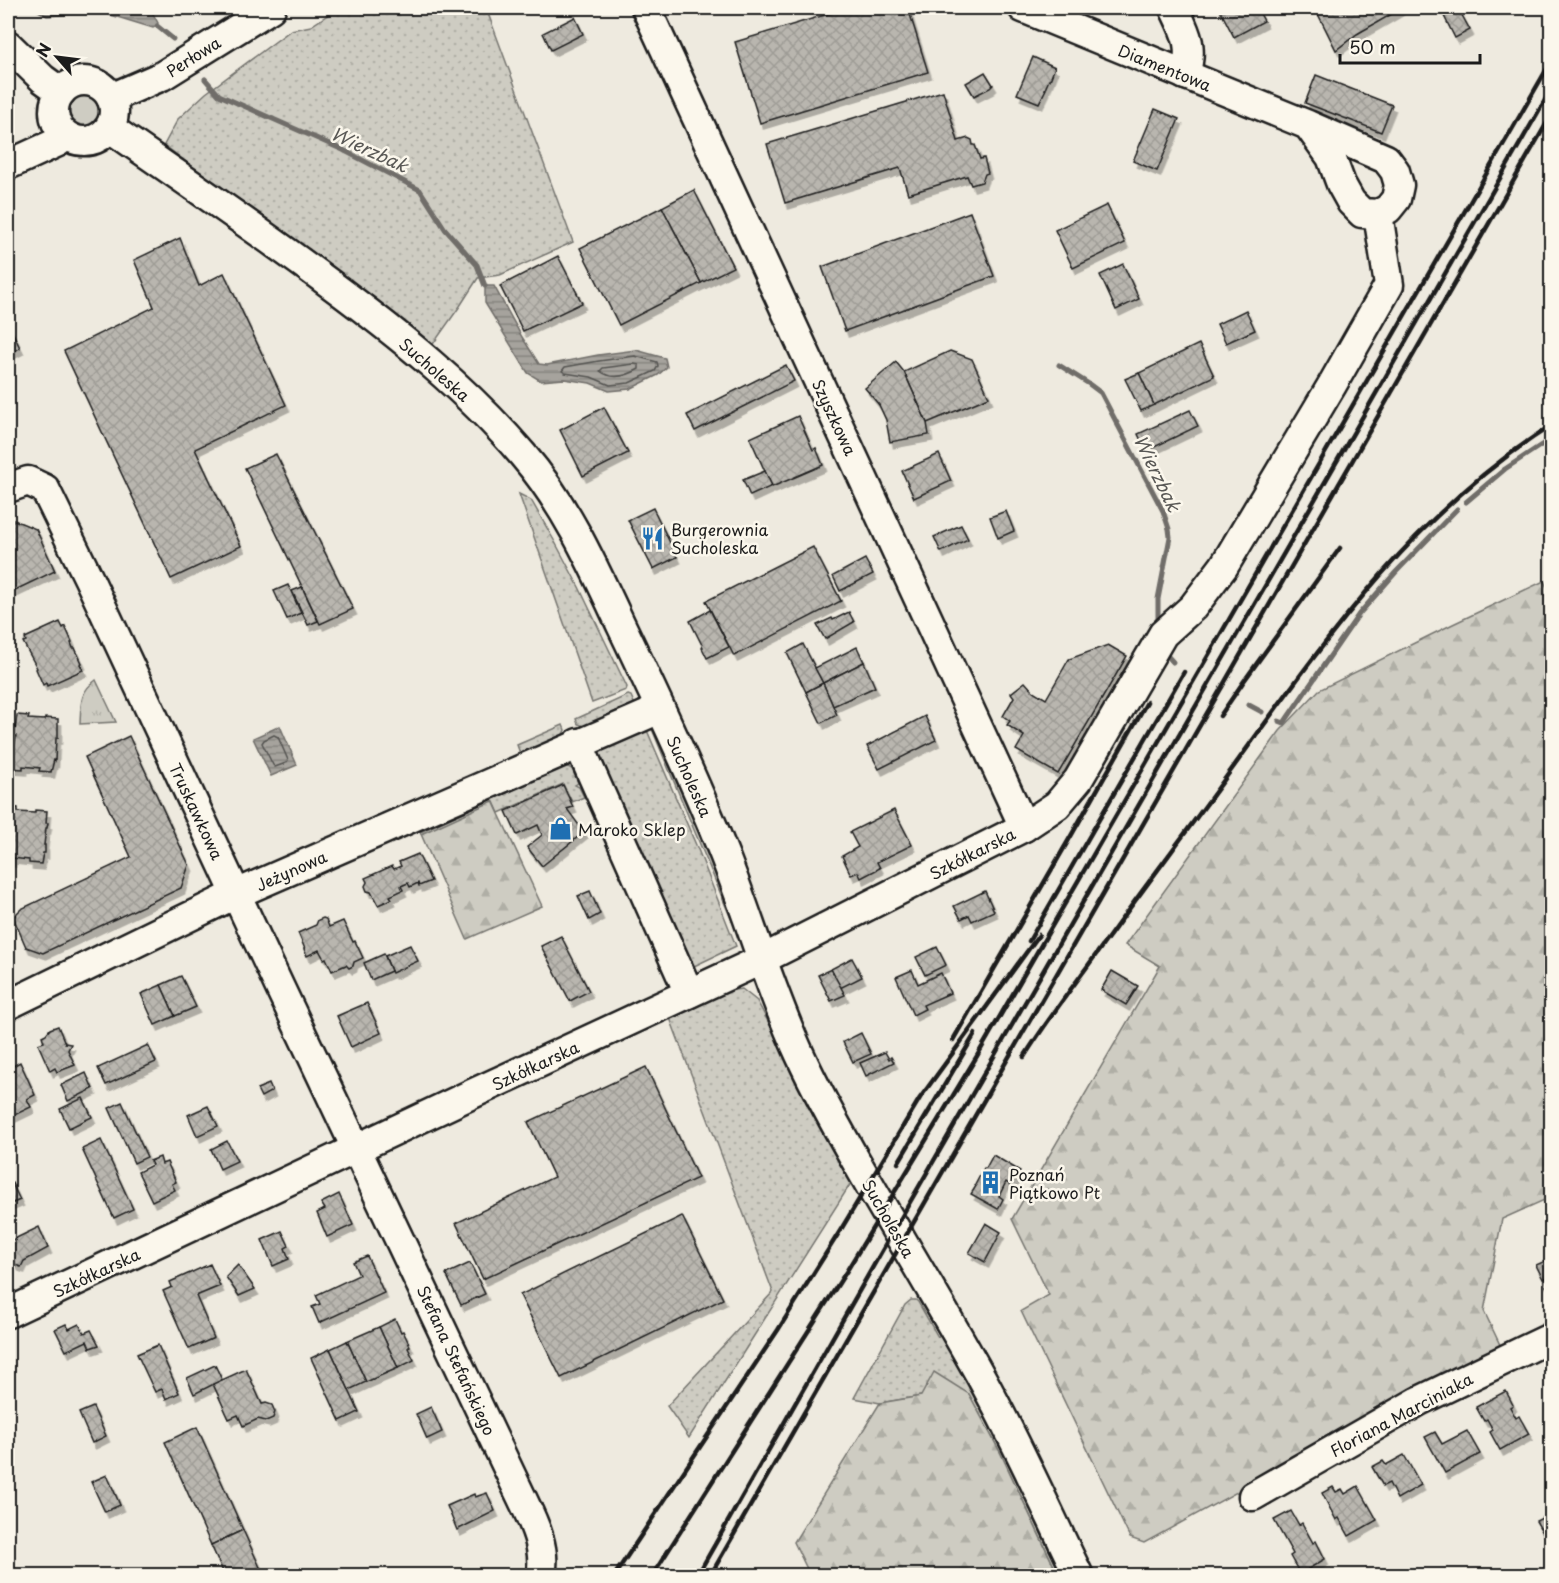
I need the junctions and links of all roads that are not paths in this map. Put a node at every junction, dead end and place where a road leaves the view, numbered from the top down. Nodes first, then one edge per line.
1 (271, 8) edge
2 (646, 8) edge
3 (1023, 8) edge
4 (1174, 8) edge
5 (8, 45) edge
6 (1185, 75) junction
7 (62, 92) junction
8 (111, 98) junction
9 (1308, 125) junction
10 (110, 128) junction
11 (65, 135) junction
12 (8, 165) edge
13 (1378, 214) junction
14 (18, 484) edge
15 (660, 709) junction
16 (578, 743) junction
17 (1024, 827) junction
18 (236, 894) junction
19 (763, 959) junction
20 (689, 993) junction
21 (8, 1005) edge
22 (357, 1149) junction
23 (8, 1313) edge
24 (1551, 1337) edge
25 (1253, 1496) dead end
26 (541, 1575) edge
27 (1079, 1575) edge

1 - 8 street, Perłowa
2 - 17 street, Szyszkowa
3 - 6 street, Diamentowa
4 - 6 street
5 - 7 street
6 - 9 street, Diamentowa
7 - 8 street
7 - 11 street
8 - 10 street
9 - 13 street
9 - 13 street, Diamentowa
10 - 11 street
10 - 15 street, Sucholeska
11 - 12 street
13 - 17 street, Szkółkarska
14 - 18 street, Truskawkowa
15 - 16 street, Jeżynowa
15 - 19 street, Sucholeska
16 - 18 street, Jeżynowa
16 - 20 street
17 - 19 street, Szkółkarska
18 - 21 street, Jeżynowa
18 - 22 street, Truskawkowa
19 - 20 street, Szkółkarska
19 - 27 street, Sucholeska
20 - 22 street, Szkółkarska
22 - 23 street, Szkółkarska
22 - 26 street, Stefana Stefańskiego
24 - 25 street, Floriana Marciniaka

